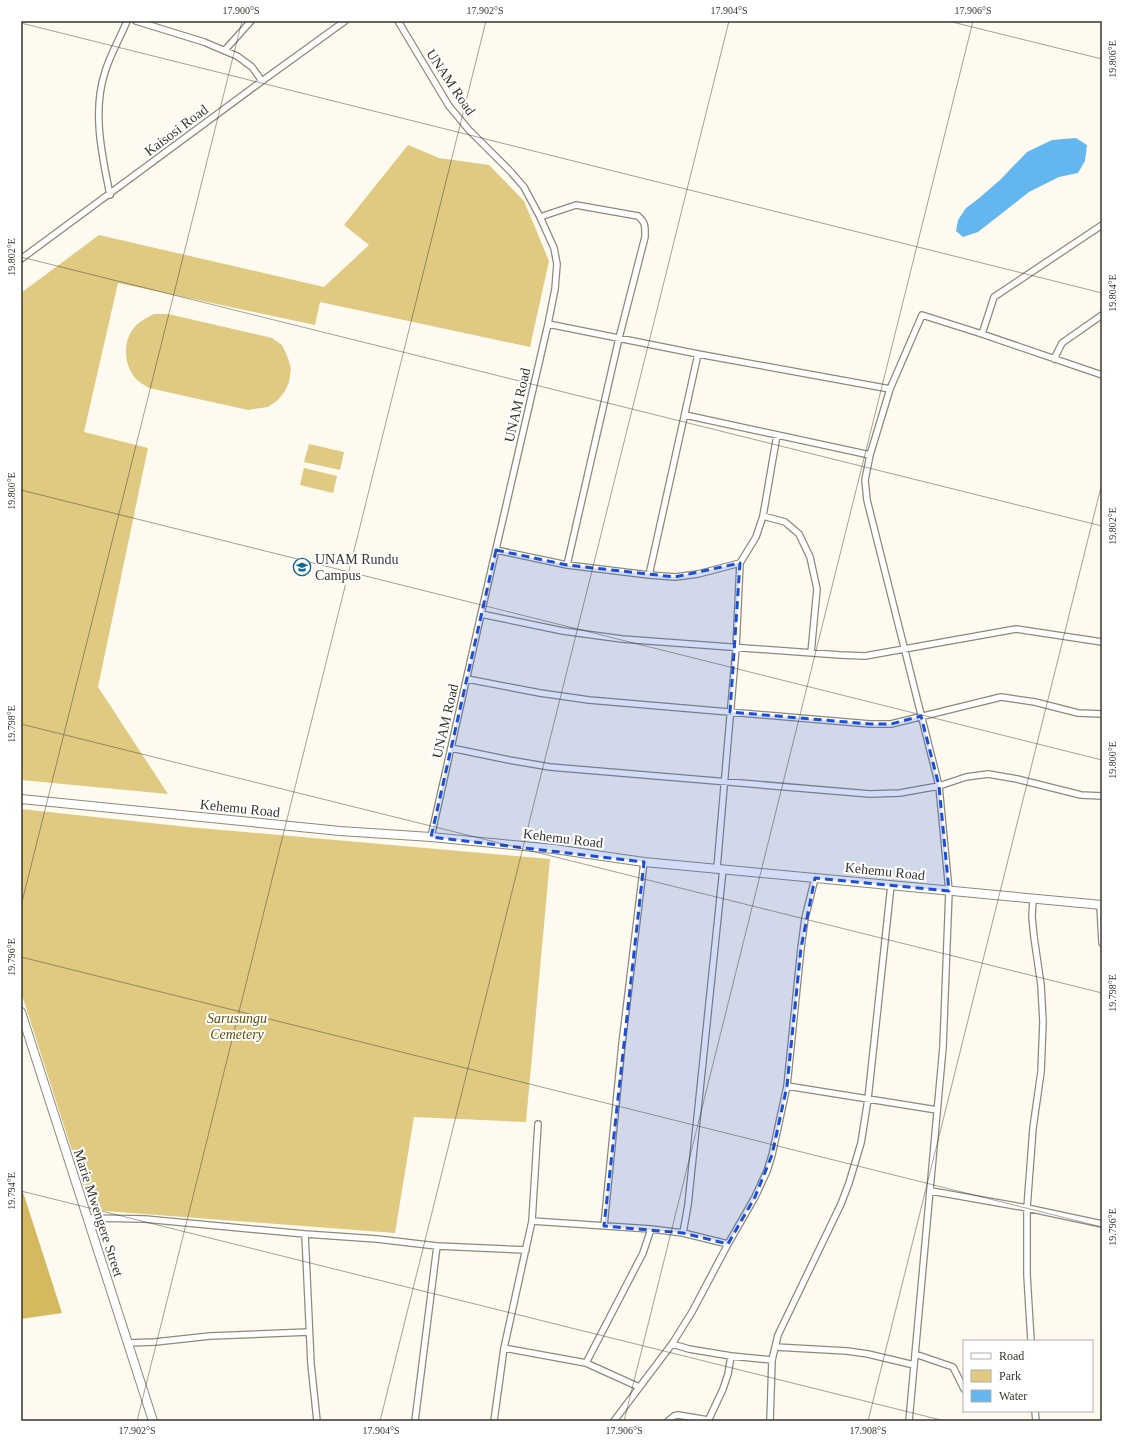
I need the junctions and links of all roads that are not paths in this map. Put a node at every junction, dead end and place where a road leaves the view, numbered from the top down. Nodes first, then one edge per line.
1 (127, 21) edge
2 (136, 21) edge
3 (251, 21) edge
4 (345, 21) edge
5 (398, 21) edge
6 (225, 50) junction
7 (262, 81) junction
8 (110, 195) junction
9 (540, 217) junction
10 (1102, 225) edge
11 (21, 259) edge
12 (1102, 315) edge
13 (548, 324) junction
14 (982, 334) junction
15 (619, 338) junction
16 (698, 354) junction
17 (1054, 359) junction
18 (1102, 376) edge
19 (890, 389) junction
20 (685, 415) junction
21 (777, 435) junction
22 (870, 455) junction
23 (763, 516) junction
24 (496, 550) junction
25 (740, 562) junction
26 (567, 565) junction
27 (649, 575) junction
28 (481, 614) junction
29 (1102, 642) edge
30 (736, 648) junction
31 (903, 649) junction
32 (811, 653) junction
33 (467, 679) junction
34 (730, 712) junction
35 (1102, 714) edge
36 (921, 716) junction
37 (451, 748) junction
38 (724, 782) junction
39 (939, 786) junction
40 (1102, 796) edge
41 (21, 799) edge
42 (431, 837) junction
43 (644, 862) junction
44 (720, 868) junction
45 (815, 878) junction
46 (891, 885) junction
47 (950, 891) junction
48 (1033, 899) junction
49 (1101, 905) edge
50 (1102, 943) edge
51 (21, 1012) edge
52 (787, 1086) junction
53 (868, 1099) junction
54 (937, 1110) junction
55 (538, 1124) dead end
56 (931, 1191) junction
57 (1027, 1208) junction
58 (87, 1218) junction
59 (532, 1221) junction
60 (1102, 1224) edge
61 (604, 1226) junction
62 (651, 1229) junction
63 (683, 1233) junction
64 (305, 1234) junction
65 (728, 1244) junction
66 (437, 1246) junction
67 (526, 1250) junction
68 (309, 1332) junction
69 (1031, 1340) edge
70 (128, 1343) junction
71 (672, 1344) junction
72 (775, 1347) junction
73 (504, 1348) junction
74 (915, 1354) junction
75 (732, 1356) junction
76 (772, 1360) junction
77 (586, 1363) junction
78 (914, 1365) junction
79 (639, 1387) junction
80 (963, 1387) edge
81 (153, 1421) edge
82 (317, 1421) edge
83 (415, 1421) edge
84 (494, 1421) edge
85 (614, 1421) edge
86 (668, 1421) edge
87 (708, 1421) edge
88 (770, 1421) edge
89 (910, 1421) edge

1 - 8 street
2 - 6 street
3 - 6 street
4 - 7 street, Kaisosi Road
5 - 9 street, UNAM Road
6 - 7 street
7 - 8 street, Kaisosi Road
8 - 11 street, Kaisosi Road
9 - 13 street, UNAM Road
9 - 15 street
10 - 14 street
12 - 17 street
13 - 15 street
13 - 24 street, UNAM Road
14 - 17 street
14 - 19 street
15 - 16 street
15 - 26 street
16 - 19 street
16 - 20 street
17 - 18 street
19 - 22 street
20 - 21 street
20 - 27 street
21 - 22 street
21 - 23 street
22 - 31 street
23 - 25 street
23 - 32 street
24 - 26 street
24 - 28 street, UNAM Road
25 - 27 street
25 - 30 street
26 - 27 street
28 - 30 street
28 - 33 street, UNAM Road
29 - 31 street
30 - 32 street
30 - 34 street
31 - 32 street
31 - 36 street
33 - 34 street
33 - 37 street, UNAM Road
34 - 36 street
34 - 38 street
35 - 36 street
36 - 39 street
37 - 38 street
37 - 42 street, UNAM Road
38 - 39 street
38 - 44 street
39 - 40 street
39 - 47 street
41 - 42 street, Kehemu Road
42 - 43 street, Kehemu Road
43 - 44 street, Kehemu Road
43 - 61 street
44 - 45 street, Kehemu Road
44 - 63 street
45 - 46 street, Kehemu Road
45 - 52 street
46 - 47 street, Kehemu Road
46 - 53 street
47 - 48 street, Kehemu Road
47 - 54 street
48 - 49 street, Kehemu Road
48 - 57 street
49 - 50 street
51 - 58 street, Marie Mwengere Street
52 - 53 street
52 - 65 street
53 - 54 street
53 - 72 street
54 - 56 street
55 - 59 street
56 - 57 street
56 - 74 street
57 - 60 street
57 - 69 street
58 - 64 street
58 - 70 street, Marie Mwengere Street
59 - 61 street
59 - 67 street
61 - 62 street
62 - 63 street
62 - 77 street
63 - 65 street
64 - 66 street
64 - 68 street
65 - 71 street
66 - 67 street
66 - 83 street
67 - 73 street
68 - 70 street
68 - 82 street
70 - 81 street, Marie Mwengere Street
71 - 75 street
71 - 79 street
72 - 76 street
72 - 78 street
73 - 77 street
73 - 84 street
74 - 78 street
74 - 80 street
75 - 76 street
75 - 87 street
76 - 88 street
77 - 79 street
78 - 89 street
79 - 85 street
86 - 87 street

